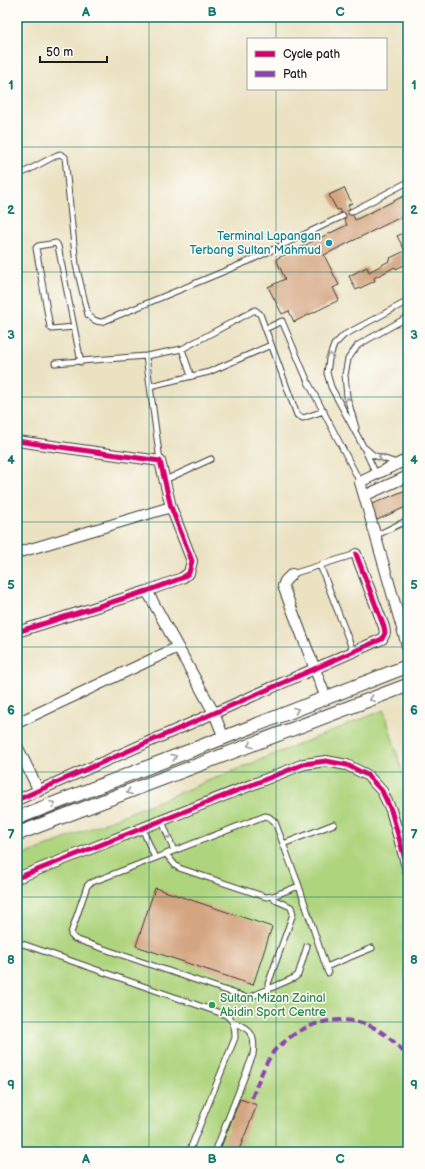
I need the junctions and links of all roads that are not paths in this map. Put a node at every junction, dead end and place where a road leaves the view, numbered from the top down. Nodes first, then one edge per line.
1 (17, 176) edge
2 (408, 182) edge
3 (351, 212) dead end
4 (343, 216) dead end
5 (408, 301) edge
6 (408, 316) edge
7 (74, 327) junction
8 (265, 329) junction
9 (271, 345) junction
10 (182, 349) junction
11 (146, 356) junction
12 (81, 362) junction
13 (55, 363) dead end
14 (191, 376) junction
15 (150, 386) junction
16 (324, 411) junction
17 (358, 437) junction
18 (17, 441) edge
19 (364, 448) junction
20 (211, 459) dead end
21 (160, 461) junction
22 (404, 461) edge
23 (376, 474) junction
24 (408, 476) edge
25 (164, 480) junction
26 (360, 482) junction
27 (364, 496) junction
28 (171, 507) junction
29 (408, 520) edge
30 (375, 536) junction
31 (17, 554) edge
32 (356, 554) joint
33 (320, 565) junction
34 (292, 574) joint
35 (147, 591) junction
36 (400, 620) junction
37 (384, 627) junction
38 (17, 632) edge
39 (178, 647) junction
40 (408, 649) edge
41 (354, 651) junction
42 (408, 666) edge
43 (314, 669) junction
44 (408, 685) edge
45 (326, 698) junction
46 (214, 713) junction
47 (17, 723) edge
48 (224, 738) junction
49 (17, 746) edge
50 (38, 791) junction
51 (17, 800) edge
52 (17, 818) edge
53 (162, 821) junction
54 (334, 824) dead end
55 (142, 828) junction
56 (17, 834) edge
57 (283, 844) junction
58 (174, 851) junction
59 (166, 854) junction
60 (154, 858) junction
61 (408, 870) edge
62 (17, 878) edge
63 (299, 886) junction
64 (273, 896) junction
65 (17, 942) edge
66 (307, 946) dead end
67 (372, 948) dead end
68 (326, 967) junction
69 (328, 973) dead end
70 (269, 989) junction
71 (233, 1022) junction
72 (189, 1152) edge
73 (215, 1152) edge

1 - 4 lane
2 - 3 lane
17 -> 5 lane
17 -> 6 lane
7 - 7 lane
7 - 12 lane
8 - 9 lane
8 - 10 lane
8 - 16 lane
9 - 14 lane
9 - 16 lane
10 - 11 lane
10 - 14 lane
11 - 12 lane
11 - 15 lane
12 - 13 lane
14 - 15 lane
15 - 21 lane
16 - 26 lane
17 - 19 lane
18 - 21 street
22 -> 19 lane
19 - 23 lane
20 - 25 lane
21 - 25 street
22 - 23 street
23 - 26 street
24 - 27 street
25 - 28 street
26 - 27 street
27 - 30 street
28 - 31 street
28 - 35 street
29 - 30 lane
30 - 36 street
32 - 33 lane
32 - 37 street
33 - 34 lane
33 - 41 lane
34 - 43 street
35 - 38 street
35 - 39 street
36 - 37 street
36 - 40 street
37 - 41 street
39 - 46 street
39 - 47 street
41 - 43 street
42 - 45 main road
43 - 45 street
43 - 46 street
44 -> 56 main road
48 -> 45 main road
46 - 48 street
46 - 50 street
52 -> 48 main road
49 - 50 street
50 - 51 street
53 - 55 street
53 -> 58 lane
53 - 61 street
54 - 57 lane
55 - 60 lane
55 - 62 street
57 - 58 lane
57 - 63 lane
58 - 59 lane
59 - 60 lane
59 - 64 lane
60 - 70 lane
63 - 64 lane
63 - 68 lane
64 - 70 lane
65 - 71 lane
66 - 70 lane
67 - 68 lane
68 - 69 lane
71 - 72 lane
71 - 73 lane

